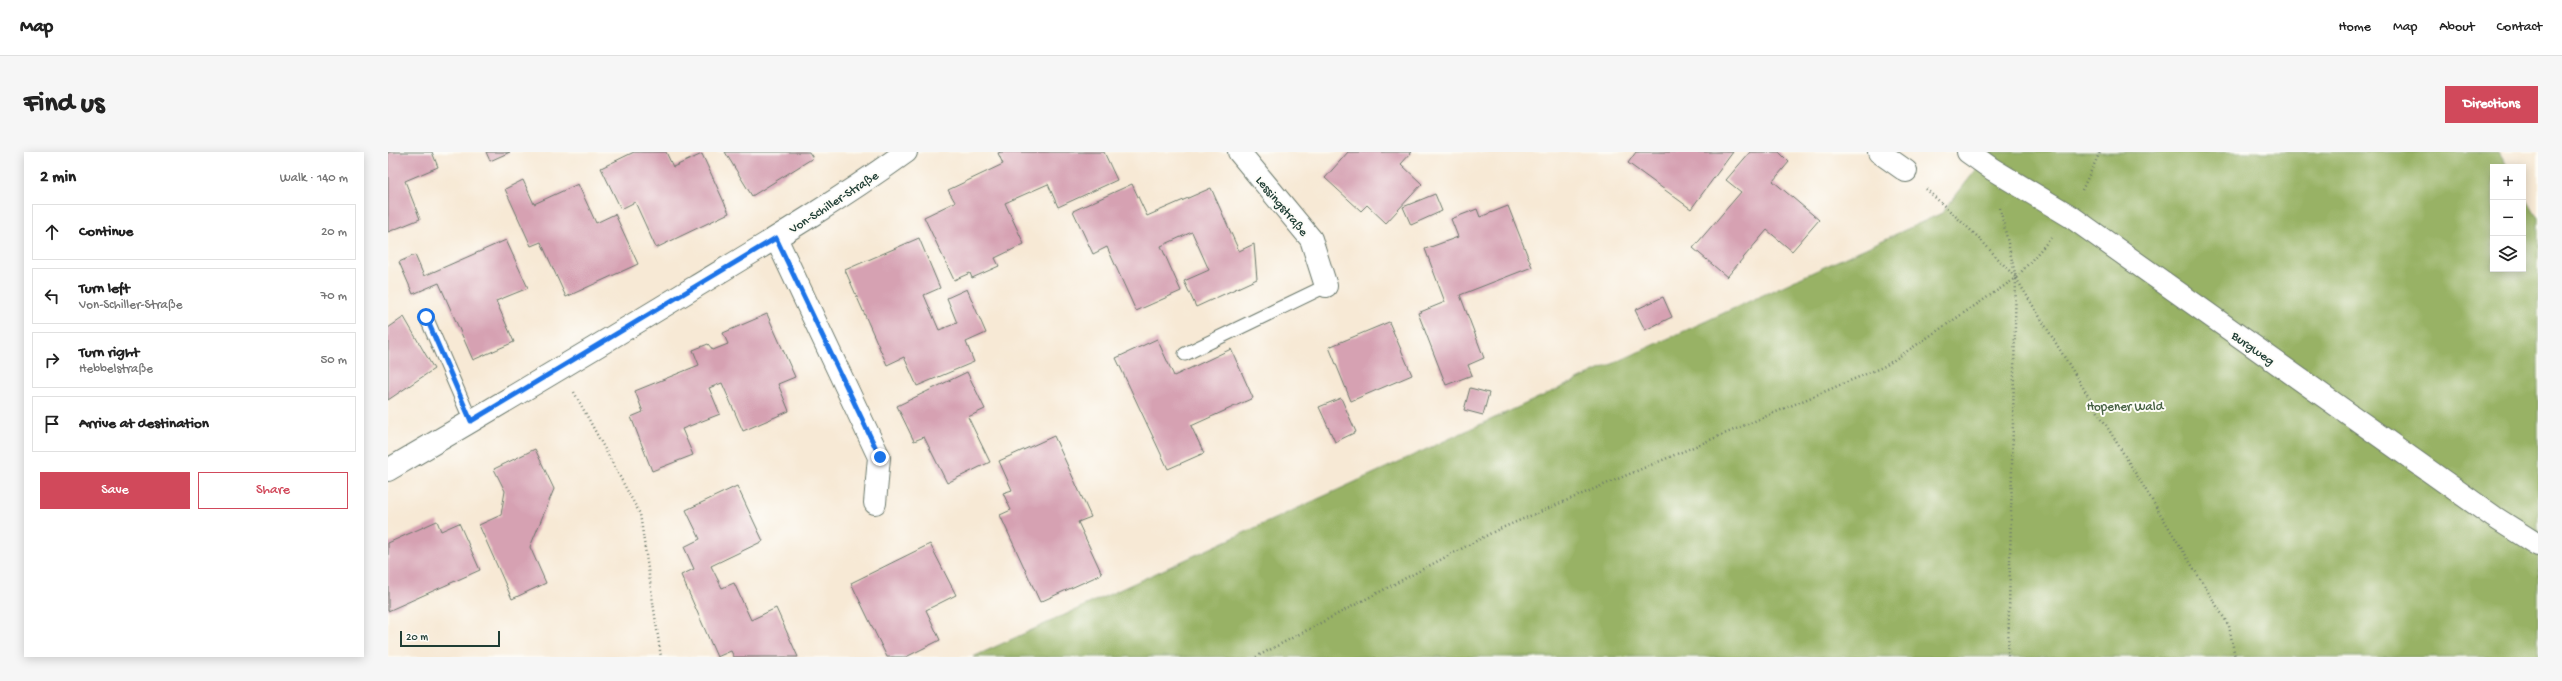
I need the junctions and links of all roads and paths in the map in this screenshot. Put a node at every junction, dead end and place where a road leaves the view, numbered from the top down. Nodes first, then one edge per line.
1 (906, 152) edge
2 (1239, 152) edge
3 (1879, 152) edge
4 (1968, 152) edge
5 (2100, 152) edge
6 (1992, 169) junction
7 (1906, 171) joint
8 (2070, 216) junction
9 (776, 238) junction
10 (2016, 278) junction
11 (1326, 286) joint
12 (426, 317) dead end
13 (1185, 354) dead end
14 (561, 369) junction
15 (471, 421) junction
16 (388, 470) edge
17 (876, 503) dead end
18 (2538, 545) edge
19 (661, 657) edge
20 (1256, 657) edge
21 (2008, 657) edge
22 (2235, 657) edge

1 - 9 street, Von-Schiller-Straße
2 - 11 street, Lessingstraße
3 - 7 street
4 - 6 street, Burgweg
5 - 8 path
6 - 8 street, Burgweg
6 - 10 path
7 - 10 path
8 - 10 path
8 - 18 street, Burgweg
9 - 14 street, Von-Schiller-Straße
9 - 17 street
10 - 20 path
10 - 21 path
10 - 22 path
11 - 13 lane
12 - 15 lane
14 - 15 street, Von-Schiller-Straße
14 - 19 path
15 - 16 street, Von-Schiller-Straße

